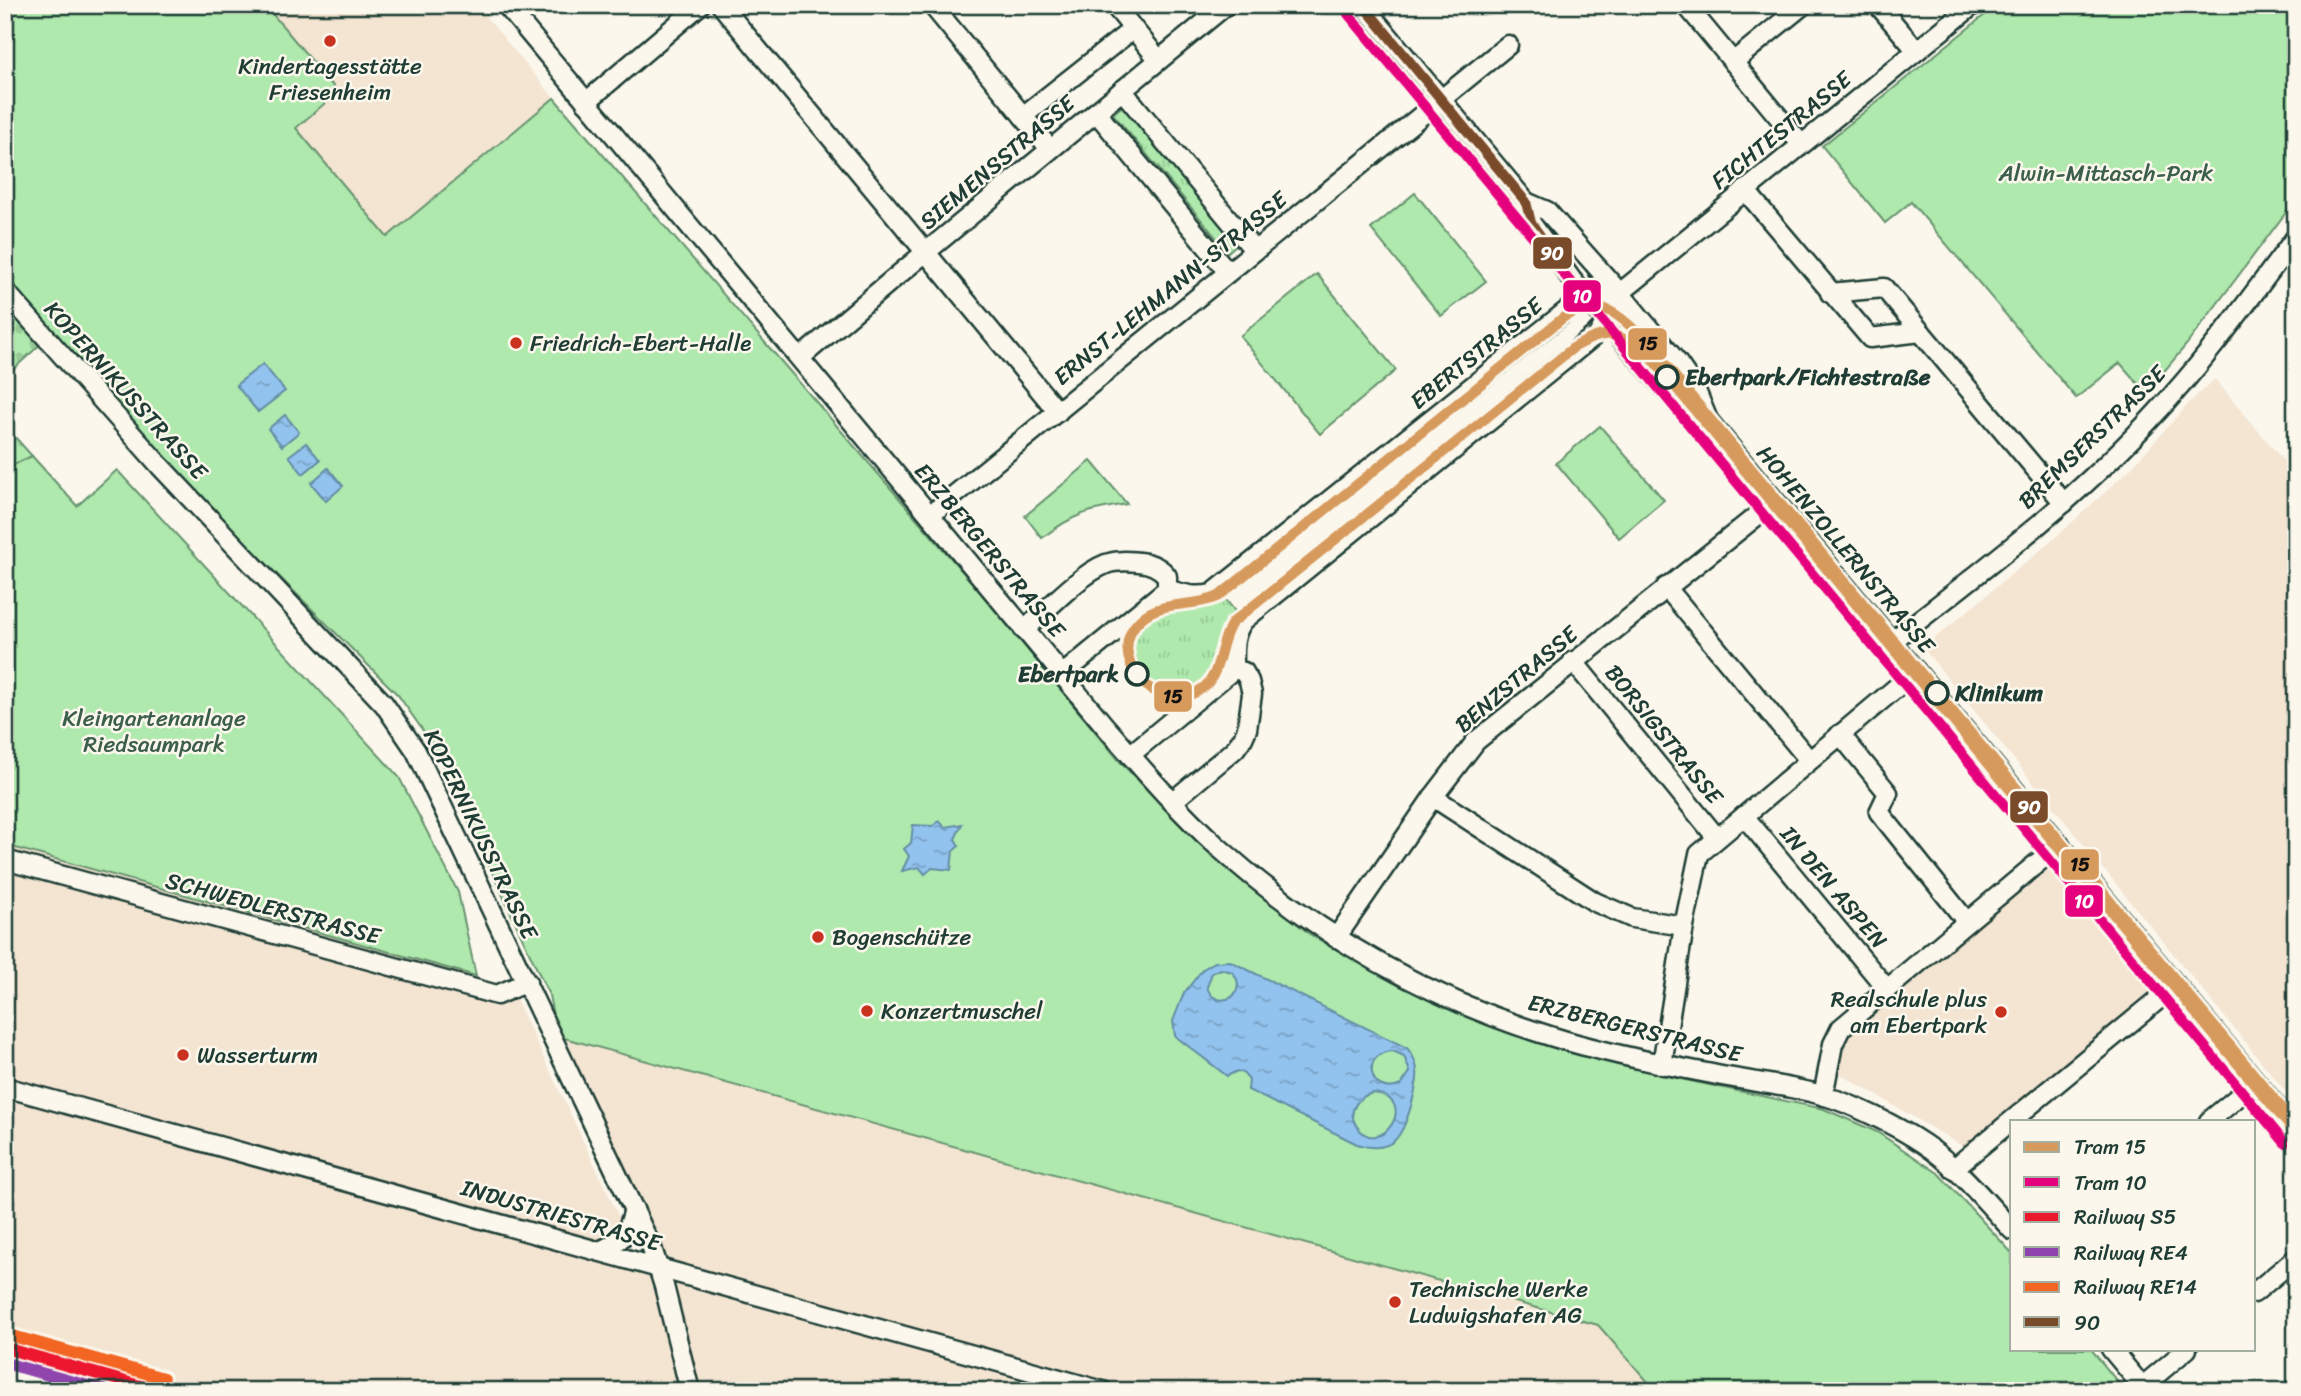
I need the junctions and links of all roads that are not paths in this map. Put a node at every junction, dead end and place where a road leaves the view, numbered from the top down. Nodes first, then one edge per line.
1 (506, 5) edge
2 (700, 5) edge
3 (932, 5) edge
4 (1114, 5) edge
5 (1226, 5) edge
6 (1363, 5) edge
7 (1686, 5) edge
8 (1803, 5) edge
9 (1878, 5) edge
10 (1973, 5) edge
11 (727, 7) edge
12 (1133, 29) junction
13 (1508, 46) dead end
14 (1917, 51) junction
15 (1159, 60) junction
16 (1733, 62) junction
17 (1122, 90) junction
18 (1441, 100) junction
19 (586, 102) junction
20 (1096, 112) junction
21 (1023, 116) junction
22 (1801, 145) junction
23 (1050, 149) junction
24 (1745, 190) junction
25 (1526, 202) junction
26 (2296, 237) edge
27 (1254, 250) junction
28 (925, 253) junction
29 (1228, 272) junction
30 (5, 291) edge
31 (1620, 293) junction
32 (1830, 293) junction
33 (1588, 299) junction
34 (1608, 321) junction
35 (1921, 332) junction
36 (800, 358) junction
37 (1058, 412) junction
38 (1708, 420) junction
39 (1774, 502) junction
40 (2064, 503) junction
41 (930, 515) junction
42 (1666, 587) junction
43 (1167, 589) junction
44 (1024, 630) junction
45 (1891, 642) junction
46 (1573, 661) junction
47 (1234, 669) junction
48 (1916, 671) junction
49 (1062, 675) junction
50 (1840, 734) junction
51 (1130, 755) junction
52 (1809, 760) junction
53 (1433, 797) junction
54 (1173, 802) junction
55 (1744, 816) junction
56 (1717, 838) junction
57 (2060, 844) junction
58 (5, 860) edge
59 (1967, 922) junction
60 (1684, 926) junction
61 (1336, 938) junction
62 (527, 982) junction
63 (2176, 985) junction
64 (1887, 989) junction
65 (1662, 1065) junction
66 (2256, 1082) junction
67 (5, 1087) edge
68 (1823, 1096) junction
69 (2012, 1120) edge
70 (2210, 1120) edge
71 (2010, 1122) edge
72 (2296, 1130) edge
73 (1953, 1169) junction
74 (634, 1209) junction
75 (2010, 1228) edge
76 (599, 1251) junction
77 (2296, 1258) edge
78 (659, 1268) junction
79 (2256, 1291) edge
80 (2112, 1350) edge
81 (2186, 1350) edge
82 (5, 1379) edge
83 (2142, 1389) edge
84 (47, 1391) edge
85 (690, 1391) edge
86 (1103, 1391) edge

1 - 19 street, ERZBERGERSTRASSE
2 - 19 street
3 - 21 street
4 - 12 street
5 - 15 street, SIEMENSSTRASSE
6 - 18 street, HOHENZOLLERNSTRASSE
7 - 16 street
8 - 16 street
9 - 14 street
10 - 14 street, FICHTESTRASSE
11 - 28 street
12 - 15 street
12 - 21 street, SIEMENSSTRASSE
13 - 18 street, ERNST-LEHMANN-STRASSE
14 - 22 street, FICHTESTRASSE
15 - 17 street, SIEMENSSTRASSE
16 - 22 street
17 - 20 street, SIEMENSSTRASSE
17 - 27 street
18 - 25 street, HOHENZOLLERNSTRASSE
18 - 27 street, ERNST-LEHMANN-STRASSE
19 - 36 street, ERZBERGERSTRASSE
20 - 23 street, SIEMENSSTRASSE
20 - 29 street
21 - 23 street
22 - 24 street, FICHTESTRASSE
23 - 28 street, SIEMENSSTRASSE
24 - 31 street, FICHTESTRASSE
24 - 32 street
25 - 31 street, HOHENZOLLERNSTRASSE
25 - 33 street, HOHENZOLLERNSTRASSE
26 - 40 street, BREMSERSTRASSE
27 - 29 street, ERNST-LEHMANN-STRASSE
28 - 36 street, SIEMENSSTRASSE
28 - 37 street
29 - 37 street, ERNST-LEHMANN-STRASSE
30 - 62 street, KOPERNIKUSSTRASSE
31 - 33 street, EBERTSTRASSE
31 - 34 street
31 - 38 street, HOHENZOLLERNSTRASSE
32 - 35 street
32 - 35 street
33 - 34 street, HOHENZOLLERNSTRASSE
33 - 43 street, EBERTSTRASSE
34 - 38 street, HOHENZOLLERNSTRASSE
34 - 47 street
35 - 40 street
36 - 41 street, ERZBERGERSTRASSE
37 - 41 street, ERNST-LEHMANN-STRASSE
38 - 39 street, HOHENZOLLERNSTRASSE
39 - 42 street, BENZSTRASSE
39 - 45 street, HOHENZOLLERNSTRASSE
40 - 45 street, BREMSERSTRASSE
41 - 44 street, ERZBERGERSTRASSE
42 - 46 street, BENZSTRASSE
42 - 52 street
43 - 44 street
43 - 49 street
44 - 49 street, ERZBERGERSTRASSE
45 - 48 street, HOHENZOLLERNSTRASSE
46 - 53 street, BENZSTRASSE
46 - 56 street, BORSIGSTRASSE
47 - 51 street
47 - 54 street
48 - 50 street
48 - 57 street, HOHENZOLLERNSTRASSE
49 - 51 street, ERZBERGERSTRASSE
50 - 52 street
50 - 59 street
51 - 54 street, ERZBERGERSTRASSE
52 - 55 street
53 - 60 street
53 - 61 street, BENZSTRASSE
54 - 61 street, ERZBERGERSTRASSE
55 - 56 street
55 - 64 street, IN DEN ASPEN
56 - 60 street
57 - 59 street
57 - 63 street, HOHENZOLLERNSTRASSE
58 - 62 street, SCHWEDLERSTRASSE
59 - 64 street
60 - 65 street
61 - 65 street, ERZBERGERSTRASSE
62 - 74 street, KOPERNIKUSSTRASSE
63 - 66 street, HOHENZOLLERNSTRASSE
63 - 69 street
64 - 68 street
65 - 68 street, ERZBERGERSTRASSE
66 - 70 street
66 - 72 street, HOHENZOLLERNSTRASSE
67 - 76 street, INDUSTRIESTRASSE
68 - 73 street, ERZBERGERSTRASSE
71 - 73 street
73 - 75 street, ERZBERGERSTRASSE
74 - 76 street
74 - 78 street, KOPERNIKUSSTRASSE
76 - 78 street, INDUSTRIESTRASSE
77 - 79 street
78 - 85 street, KOPERNIKUSSTRASSE
78 - 86 street, INDUSTRIESTRASSE
80 - 83 street
81 - 83 street
82 - 84 street

